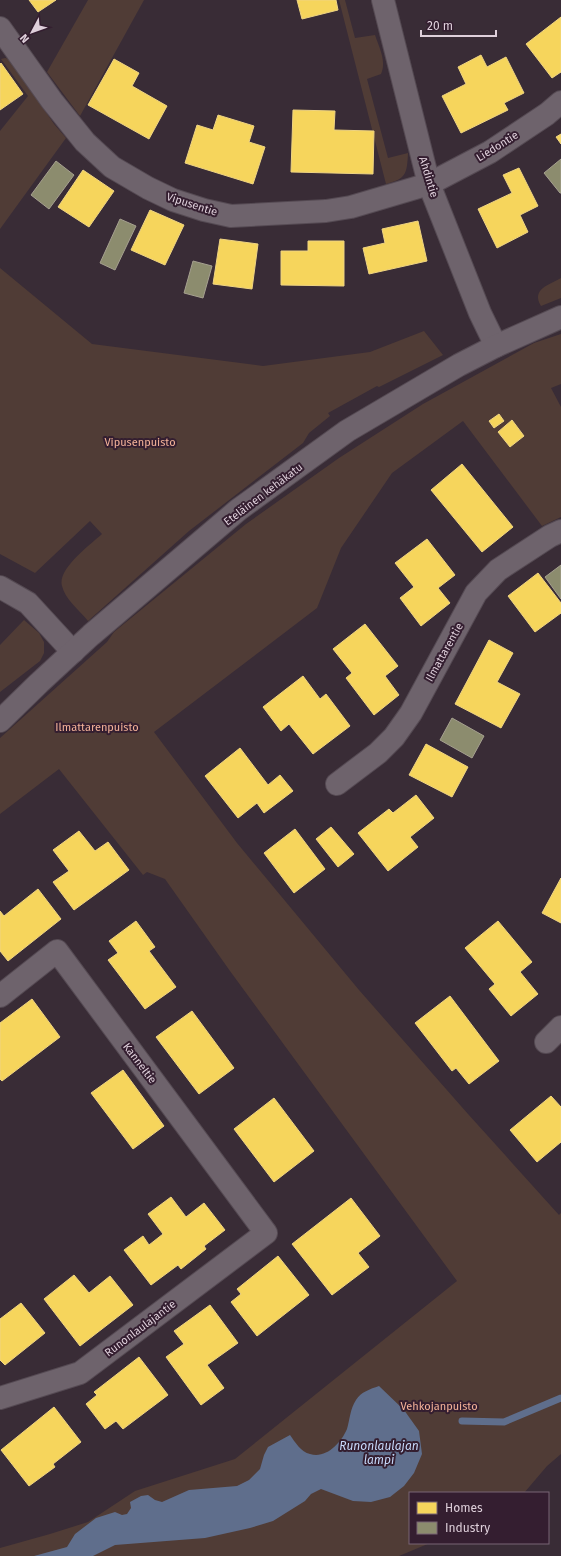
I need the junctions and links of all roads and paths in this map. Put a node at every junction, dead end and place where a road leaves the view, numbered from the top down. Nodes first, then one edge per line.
1 (383, 0) edge
2 (0, 28) edge
3 (561, 102) edge
4 (430, 184) junction
5 (561, 317) edge
6 (496, 346) junction
7 (561, 531) edge
8 (0, 587) edge
9 (73, 652) junction
10 (0, 721) edge
11 (337, 784) dead end
12 (0, 996) edge
13 (561, 1026) edge
14 (546, 1042) dead end
15 (266, 1233) joint
16 (0, 1398) edge

1 - 4 street, Ahdintie
2 - 4 street, Vipusentie
3 - 4 street, Liedontie
4 - 6 street, Ahdintie
5 - 6 street, Eteläinen kehäkatu
6 - 9 street, Eteläinen kehäkatu
7 - 11 street, Ilmattarentie
8 - 9 street
9 - 10 street, Eteläinen kehäkatu
12 - 15 street, Kanneltie
13 - 14 street
15 - 16 street, Runonlaulajantie

